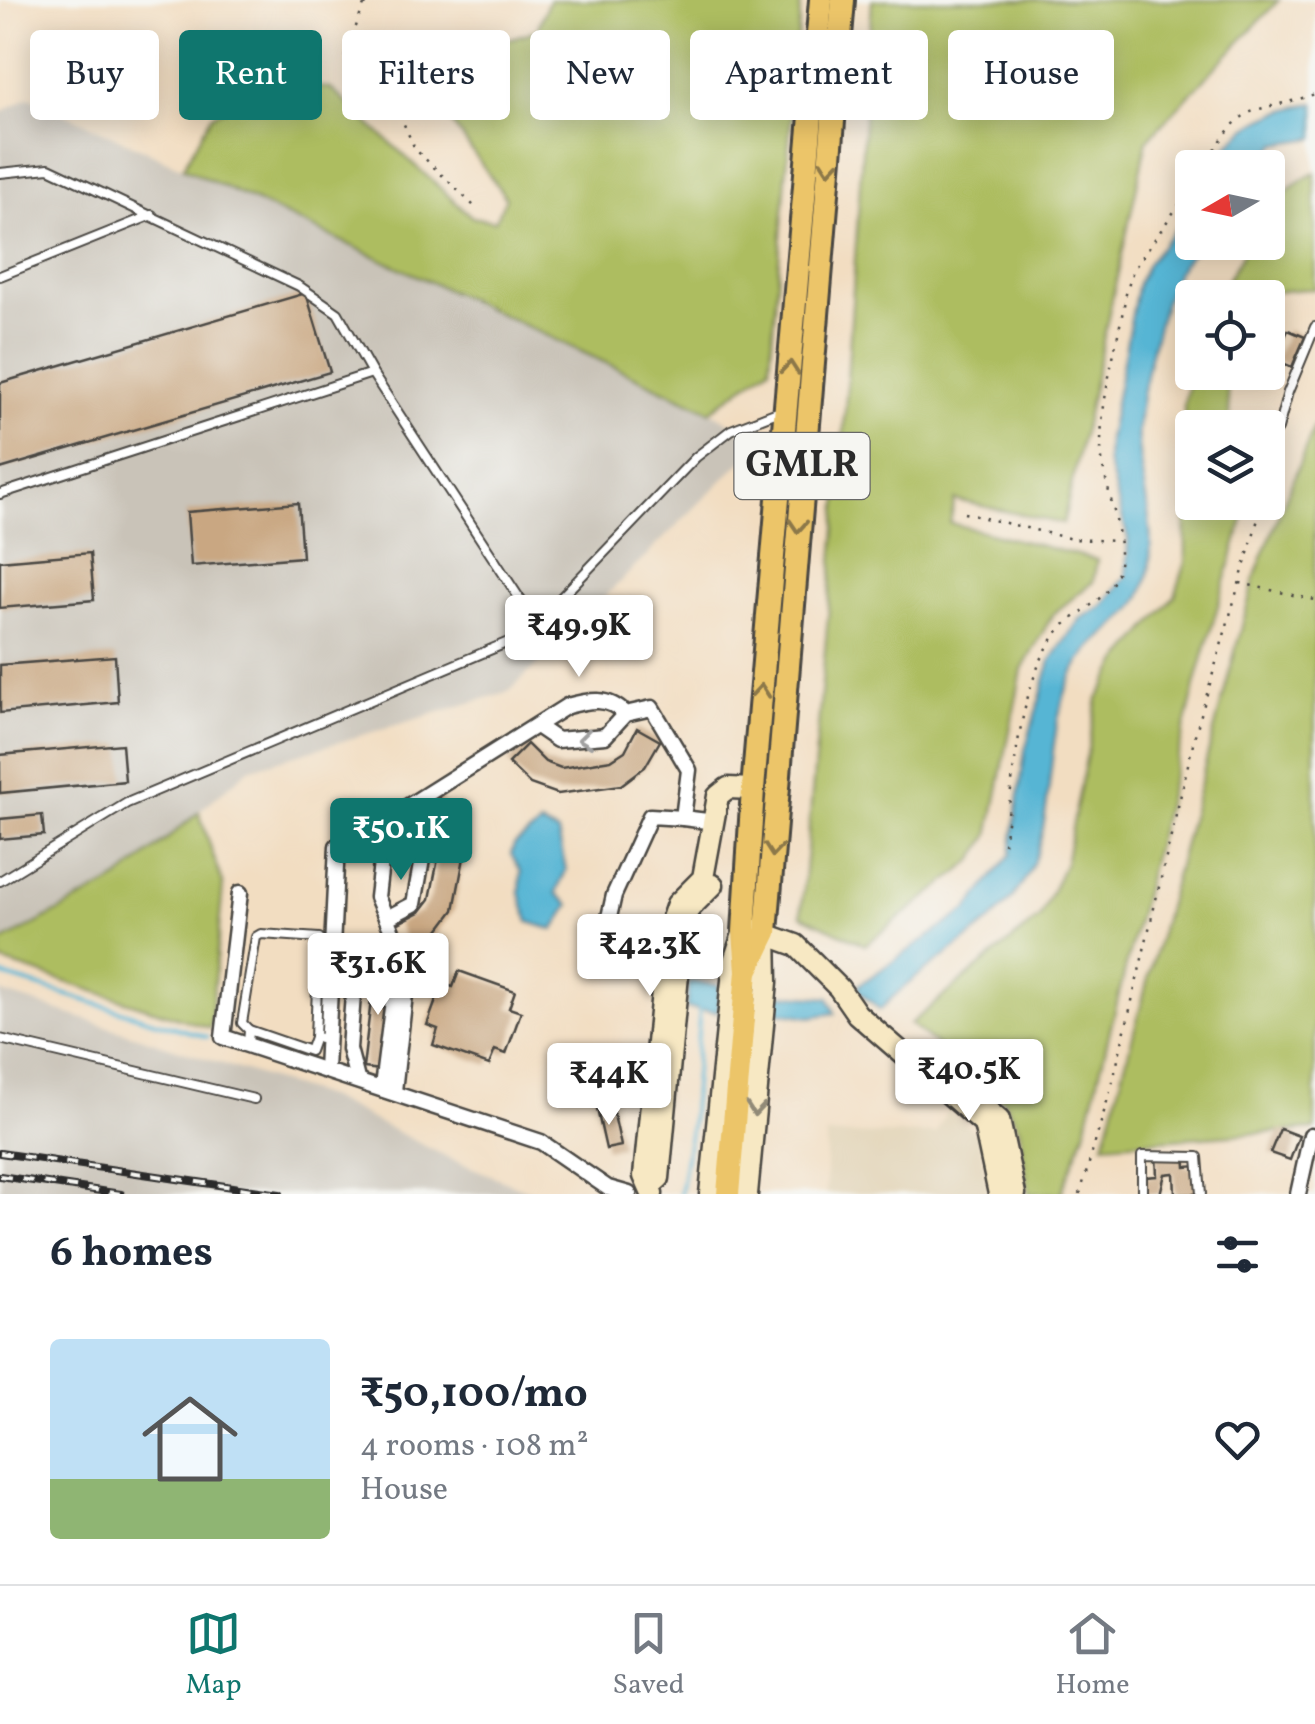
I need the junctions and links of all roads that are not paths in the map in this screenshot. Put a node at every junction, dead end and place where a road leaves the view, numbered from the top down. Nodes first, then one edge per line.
1 (821, 0) edge
2 (844, 0) edge
3 (0, 173) edge
4 (152, 215) junction
5 (0, 276) edge
6 (1315, 326) edge
7 (372, 373) junction
8 (796, 410) junction
9 (1283, 410) edge
10 (0, 494) edge
11 (535, 622) junction
12 (624, 714) junction
13 (538, 728) junction
14 (753, 788) junction
15 (407, 807) junction
16 (686, 818) junction
17 (714, 832) junction
18 (337, 846) dead end
19 (0, 881) edge
20 (240, 892) dead end
21 (386, 918) junction
22 (752, 930) junction
23 (603, 944) dead end
24 (325, 956) junction
25 (744, 1019) junction
26 (248, 1037) junction
27 (0, 1038) edge
28 (321, 1038) junction
29 (907, 1053) junction
30 (326, 1070) junction
31 (355, 1074) junction
32 (386, 1084) junction
33 (254, 1100) dead end
34 (1312, 1137) edge
35 (651, 1190) edge
36 (629, 1194) edge
37 (710, 1194) edge
38 (728, 1194) edge
39 (747, 1194) edge
40 (999, 1194) edge
41 (1015, 1194) edge
42 (1142, 1194) edge
43 (1201, 1194) edge
44 (1298, 1194) edge

8 -> 1 main road, GMLR
2 -> 8 main road, GMLR
3 - 4 lane
4 - 5 lane
4 - 7 lane
6 - 9 lane
7 - 10 lane
7 - 11 lane
8 - 11 lane
14 -> 8 main road, GMLR
8 -> 22 main road, GMLR
11 - 19 lane
12 - 13 street
12 -> 13 street
12 - 16 street
13 - 15 street
14 - 17 street
14 - 22 main road, GMLR
15 - 21 street
15 - 21 street
16 - 17 street
16 - 23 street
17 - 35 street
18 - 24 street
20 - 26 street
21 - 32 street
22 - 25 main road, GMLR
22 - 29 street
24 - 26 lane
24 - 28 street
25 - 37 street
25 - 38 main road
25 -> 39 street
26 - 28 lane
26 - 30 street
27 - 33 lane
28 - 30 street
29 - 40 street
29 - 41 street
30 - 31 street
31 - 32 street
31 - 32 street
32 - 36 street
34 - 44 street
42 - 43 lane

